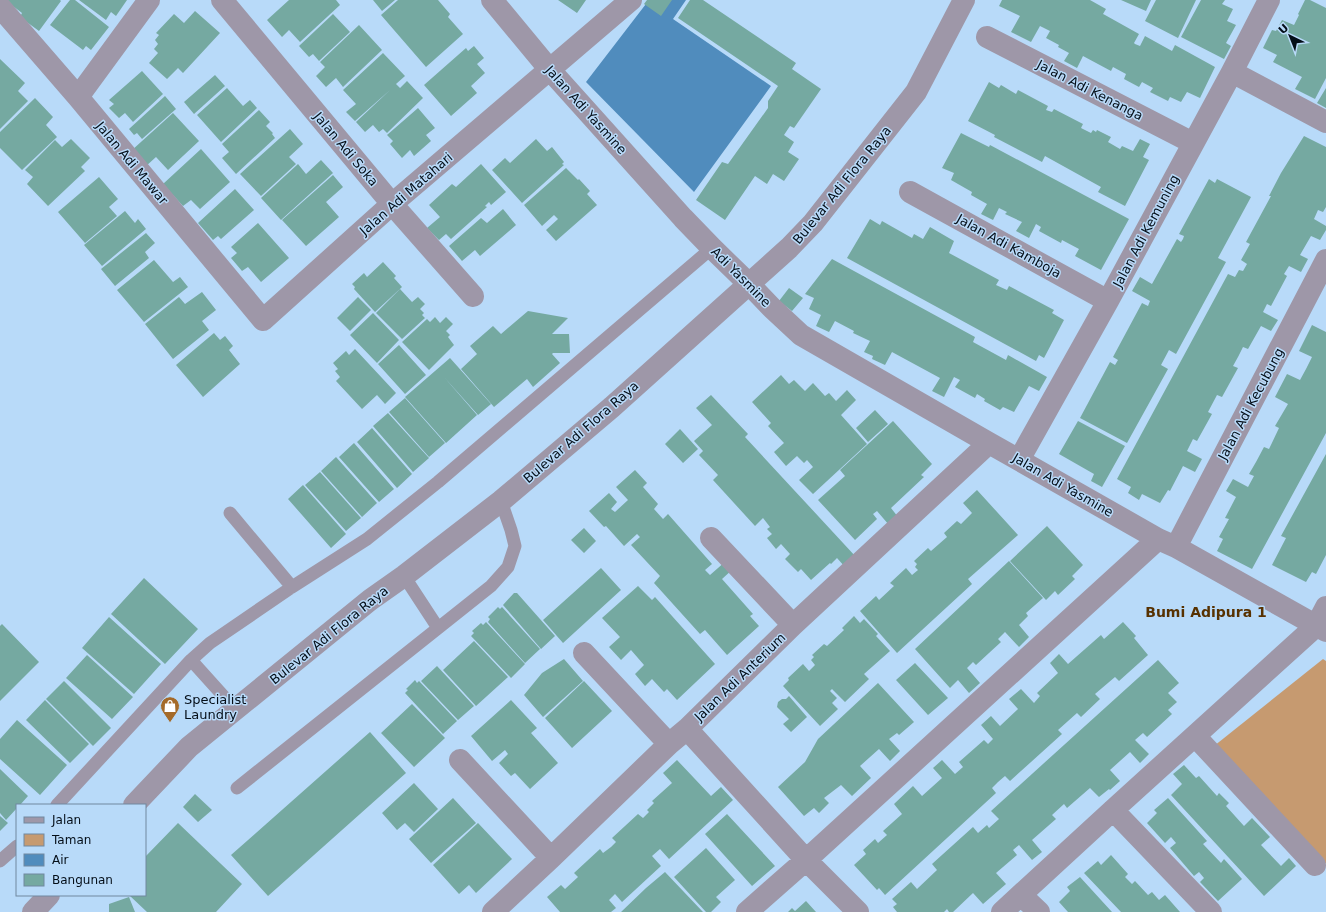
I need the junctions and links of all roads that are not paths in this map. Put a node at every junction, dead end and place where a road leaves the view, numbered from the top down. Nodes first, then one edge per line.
1 (149, 0) edge
2 (222, 0) edge
3 (492, 0) edge
4 (631, 0) edge
5 (964, 0) edge
6 (1269, 0) edge
7 (0, 7) edge
8 (986, 37) dead end
9 (550, 70) junction
10 (1232, 72) junction
11 (78, 97) junction
12 (1326, 122) edge
13 (1193, 143) junction
14 (910, 192) dead end
15 (392, 204) junction
16 (682, 218) joint
17 (712, 248) junction
18 (1326, 260) edge
19 (750, 284) junction
20 (473, 296) dead end
21 (1108, 301) junction
22 (263, 320) joint
23 (802, 335) joint
24 (989, 443) junction
25 (1019, 460) junction
26 (502, 501) junction
27 (230, 513) dead end
28 (710, 538) dead end
29 (1167, 543) junction
30 (404, 576) junction
31 (292, 587) junction
32 (1323, 621) edge
33 (793, 625) junction
34 (438, 628) junction
35 (584, 652) dead end
36 (191, 660) junction
37 (236, 710) junction
38 (687, 729) junction
39 (1195, 736) junction
40 (669, 744) junction
41 (460, 760) dead end
42 (237, 788) dead end
43 (58, 804) edge
44 (135, 804) edge
45 (1113, 810) junction
46 (16, 847) edge
47 (551, 858) junction
48 (806, 860) junction
49 (0, 861) edge
50 (1315, 865) dead end
51 (1021, 895) junction
52 (49, 896) edge
53 (33, 912) edge
54 (493, 912) edge
55 (747, 912) edge
56 (858, 912) edge
57 (1002, 912) edge
58 (1039, 912) edge
59 (1212, 912) edge

1 - 11 street
2 - 15 street, Jalan Adi Soka
3 - 9 street, Jalan Adi Yasmine
4 - 9 street, Jalan Adi Matahari
5 - 19 street, Bulevar Adi Flora Raya
6 - 10 street, Jalan Adi Kemuning
7 - 11 street, Jalan Adi Mawar
8 - 13 street, Jalan Adi Kenanga
9 - 15 street, Jalan Adi Matahari
9 - 16 street, Jalan Adi Yasmine
10 - 12 street
10 - 13 street, Jalan Adi Kemuning
11 - 22 street, Jalan Adi Mawar
13 - 21 street, Jalan Adi Kemuning
14 - 21 street, Jalan Adi Kamboja
15 - 20 street, Jalan Adi Soka
15 - 22 street, Jalan Adi Matahari
16 - 17 street, Adi Yasmine
17 - 19 street, Adi Yasmine
17 - 31 lane
18 - 29 street, Jalan Adi Kecubung
19 - 23 street, Adi Yasmine
19 - 26 street, Bulevar Adi Flora Raya
21 - 25 street, Jalan Adi Kemuning
23 - 24 street, Jalan Adi Yasmine
24 - 25 street, Jalan Adi Yasmine
24 - 33 street, Jalan Adi Anterium
25 - 29 street, Jalan Adi Yasmine
26 - 30 street, Bulevar Adi Flora Raya
26 - 34 lane
27 - 31 lane
28 - 33 street
29 - 32 street, Jalan Adi Yasmine
29 - 48 street
30 - 34 lane
30 - 37 street, Bulevar Adi Flora Raya
31 - 36 lane
32 - 39 street
33 - 38 street, Jalan Adi Anterium
34 - 42 lane
35 - 40 street
36 - 37 lane
36 - 43 lane
37 - 44 street, Bulevar Adi Flora Raya
38 - 40 street, Jalan Adi Anterium
38 - 48 street
39 - 45 street
39 - 50 street
40 - 47 street, Jalan Adi Anterium
41 - 47 street
45 - 51 street
45 - 59 street
46 - 49 lane
47 - 54 street, Jalan Adi Anterium
48 - 55 street
48 - 56 street
51 - 57 street
51 - 58 street
52 - 53 street

